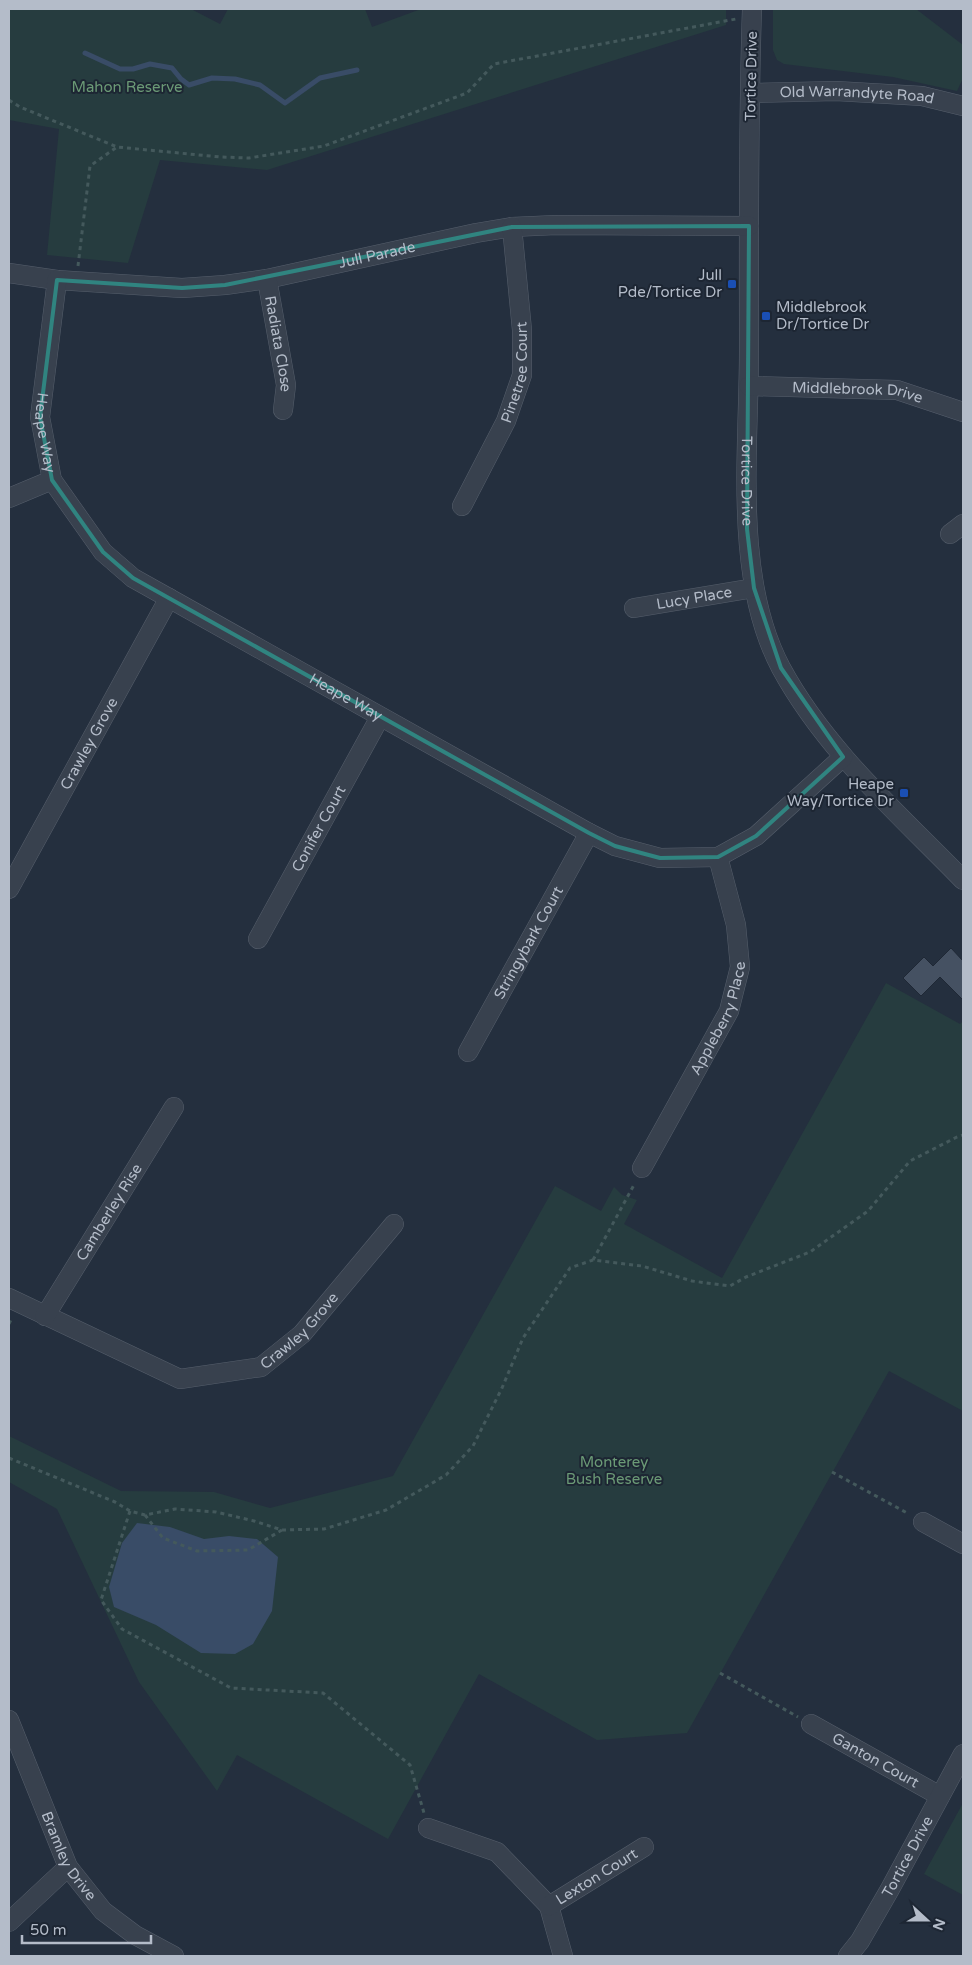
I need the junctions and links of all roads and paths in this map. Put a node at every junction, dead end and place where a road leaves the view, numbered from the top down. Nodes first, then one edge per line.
1 (752, 12) edge
2 (751, 93) junction
3 (9, 100) edge
4 (963, 106) edge
5 (117, 147) junction
6 (749, 226) junction
7 (512, 227) junction
8 (9, 273) edge
9 (267, 279) junction
10 (67, 281) junction
11 (749, 386) junction
12 (284, 410) dead end
13 (963, 412) edge
14 (52, 480) junction
15 (9, 498) edge
16 (462, 506) dead end
17 (754, 588) junction
18 (169, 598) junction
19 (634, 608) dead end
20 (380, 717) junction
21 (843, 757) junction
22 (589, 833) junction
23 (718, 857) junction
24 (963, 880) edge
25 (9, 889) edge
26 (258, 939) dead end
27 (468, 1052) dead end
28 (174, 1107) dead end
29 (963, 1135) edge
30 (642, 1168) joint
31 (394, 1224) dead end
32 (593, 1260) junction
33 (9, 1298) edge
34 (45, 1316) junction
35 (9, 1458) edge
36 (832, 1472) dead end
37 (130, 1511) junction
38 (146, 1515) junction
39 (923, 1522) joint
40 (282, 1530) junction
41 (963, 1544) edge
42 (720, 1673) dead end
43 (9, 1720) edge
44 (811, 1724) joint
45 (963, 1754) edge
46 (940, 1796) junction
47 (428, 1828) joint
48 (644, 1846) dead end
49 (68, 1867) junction
50 (549, 1906) junction
51 (9, 1922) edge
52 (174, 1956) edge
53 (563, 1956) edge
54 (848, 1956) edge

1 - 2 street, Tortice Drive
1 - 5 path
2 - 4 street, Old Warrandyte Road
2 - 6 street, Tortice Drive
3 - 5 path
5 - 10 path
6 - 7 street, Jull Parade
6 - 11 street, Tortice Drive
7 - 9 street, Jull Parade
7 - 16 street, Pinetree Court
8 - 10 street, Jull Parade
9 - 10 street, Jull Parade
9 - 12 street, Radiata Close
10 - 14 street, Heape Way
11 - 13 street, Middlebrook Drive
11 - 17 street, Tortice Drive
14 - 15 street
14 - 18 street, Heape Way
17 - 19 street, Lucy Place
17 - 21 street, Tortice Drive
18 - 20 street, Heape Way
18 - 25 street, Crawley Grove
20 - 22 street, Heape Way
20 - 26 street, Conifer Court
21 - 23 street, Heape Way
21 - 24 street, Tortice Drive
22 - 23 street, Heape Way
22 - 27 street, Stringybark Court
23 - 30 street, Appleberry Place
28 - 34 street, Camberley Rise
29 - 32 path
30 - 32 path
31 - 34 street, Crawley Grove
32 - 40 path
33 - 34 street, Crawley Grove
35 - 37 path
36 - 39 path
37 - 38 path
37 - 47 path
38 - 40 path
38 - 40 path
39 - 41 street
42 - 44 path
43 - 49 street, Bramley Drive
44 - 46 street, Ganton Court
45 - 46 street, Tortice Drive
46 - 54 street, Tortice Drive
47 - 50 street
48 - 50 street, Lexton Court
49 - 51 street
49 - 52 street, Bramley Drive
50 - 53 street

